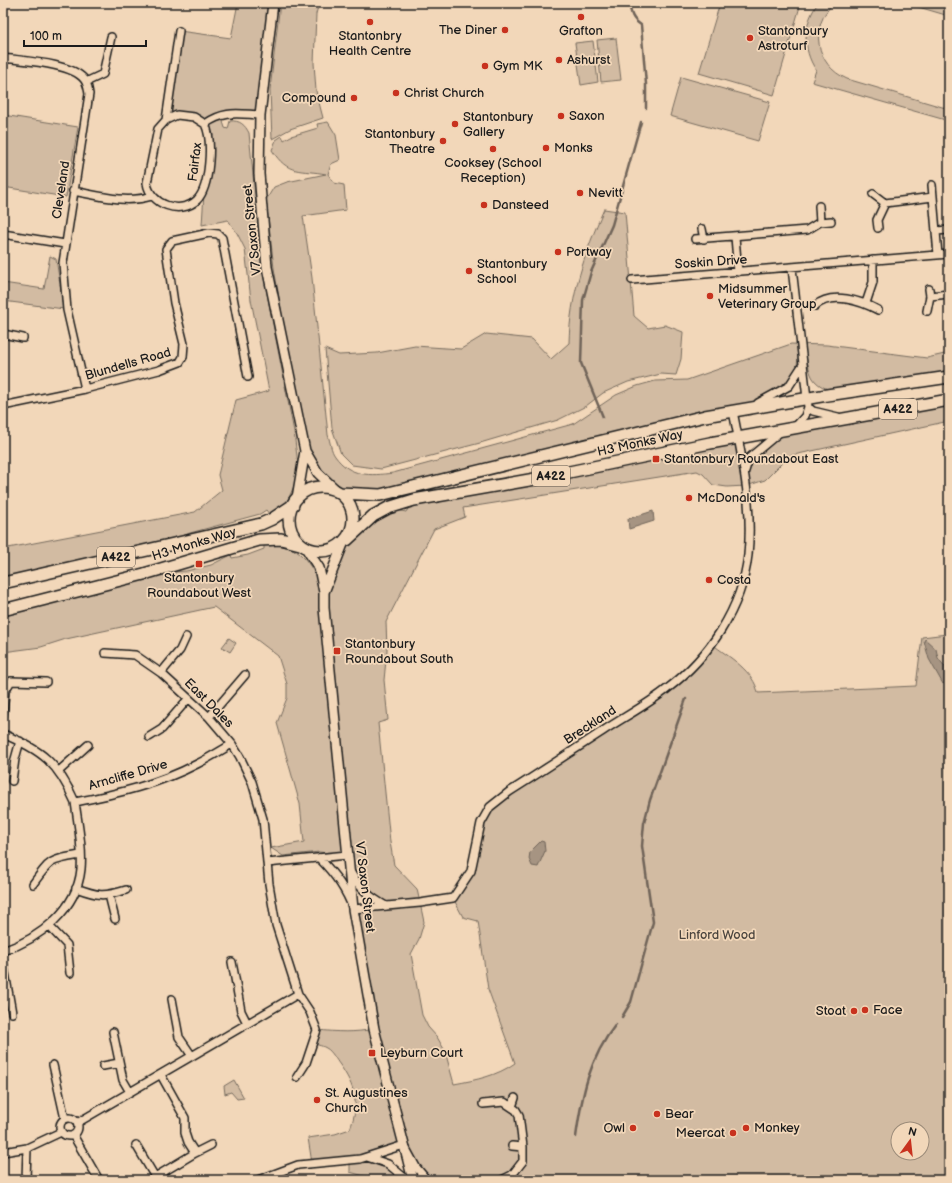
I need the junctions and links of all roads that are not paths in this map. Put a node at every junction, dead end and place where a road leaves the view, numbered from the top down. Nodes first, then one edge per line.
1 (273, 3) edge
2 (179, 31) dead end
3 (111, 36) dead end
4 (3, 58) edge
5 (86, 82) junction
6 (260, 115) junction
7 (166, 120) junction
8 (205, 124) junction
9 (932, 185) dead end
10 (73, 191) junction
11 (873, 194) dead end
12 (152, 196) junction
13 (933, 197) junction
14 (885, 203) junction
15 (818, 206) dead end
16 (831, 221) dead end
17 (820, 222) junction
18 (878, 228) dead end
19 (702, 229) dead end
20 (949, 230) edge
21 (936, 231) junction
22 (3, 234) edge
23 (735, 237) junction
24 (695, 239) dead end
25 (704, 239) junction
26 (66, 244) junction
27 (949, 254) edge
28 (938, 255) junction
29 (873, 260) junction
30 (792, 268) junction
31 (738, 272) junction
32 (632, 280) dead end
33 (949, 294) edge
34 (816, 303) dead end
35 (866, 304) junction
36 (878, 310) dead end
37 (927, 311) dead end
38 (3, 334) edge
39 (23, 338) dead end
40 (802, 366) junction
41 (949, 376) edge
42 (248, 377) dead end
43 (85, 389) junction
44 (949, 400) edge
45 (807, 403) junction
46 (3, 406) edge
47 (748, 408) junction
48 (733, 410) junction
49 (846, 418) junction
50 (795, 427) junction
51 (783, 430) junction
52 (738, 437) junction
53 (305, 451) junction
54 (744, 472) junction
55 (338, 492) junction
56 (295, 501) junction
57 (345, 542) junction
58 (303, 546) junction
59 (3, 583) edge
60 (324, 596) junction
61 (3, 610) edge
62 (186, 637) dead end
63 (105, 653) dead end
64 (161, 673) junction
65 (245, 675) dead end
66 (46, 682) dead end
67 (188, 699) junction
68 (3, 715) edge
69 (209, 717) junction
70 (3, 734) edge
71 (149, 736) dead end
72 (20, 741) junction
73 (232, 744) junction
74 (88, 745) dead end
75 (59, 771) junction
76 (12, 781) dead end
77 (75, 802) junction
78 (81, 854) junction
79 (347, 855) junction
80 (319, 858) junction
81 (267, 863) junction
82 (349, 870) junction
83 (33, 884) dead end
84 (76, 888) junction
85 (126, 890) dead end
86 (110, 895) junction
87 (386, 906) junction
88 (353, 909) junction
89 (115, 919) dead end
90 (50, 926) junction
91 (3, 951) edge
92 (3, 960) edge
93 (232, 962) dead end
94 (70, 973) dead end
95 (6, 991) edge
96 (298, 994) junction
97 (172, 999) dead end
98 (12, 1013) dead end
99 (247, 1023) junction
100 (113, 1032) dead end
101 (192, 1056) junction
102 (119, 1062) junction
103 (53, 1065) dead end
104 (103, 1066) dead end
105 (161, 1075) junction
106 (297, 1077) dead end
107 (130, 1092) junction
108 (516, 1098) dead end
109 (482, 1104) dead end
110 (512, 1107) junction
111 (65, 1119) junction
112 (77, 1123) junction
113 (62, 1132) junction
114 (73, 1135) junction
115 (136, 1145) dead end
116 (211, 1145) dead end
117 (404, 1145) junction
118 (512, 1146) dead end
119 (523, 1147) junction
120 (27, 1148) junction
121 (3, 1152) edge
122 (195, 1153) junction
123 (367, 1157) junction
124 (26, 1180) edge
125 (99, 1180) edge
126 (258, 1180) edge
127 (407, 1180) edge
128 (414, 1180) edge
129 (427, 1180) edge
130 (502, 1180) edge

1 - 6 street, V7 Saxon Street
2 - 7 street
3 - 5 street
4 - 5 street
5 - 10 street, Cleveland
6 - 8 street, Fairfax
6 - 53 street, V7 Saxon Street
7 - 8 street, Fairfax
7 - 12 street
8 - 12 street, Fairfax
9 - 13 street
10 - 12 street
10 - 26 street, Cleveland
11 - 14 street
13 - 14 street
13 - 21 street
14 - 18 street
15 - 17 street
16 - 17 street
17 - 23 street
19 - 25 street
20 - 21 street
21 - 28 street
22 - 26 street
23 - 25 street
23 - 31 street
24 - 25 street
26 - 43 street, Cleveland
27 - 28 street, Soskin Drive
28 - 29 street, Soskin Drive
29 - 30 street, Soskin Drive
29 - 35 street
30 - 31 street, Soskin Drive
30 - 40 street
31 - 32 street, Soskin Drive
33 - 37 street
34 - 35 street
35 - 36 street
38 - 39 street
40 - 45 street
40 - 47 street
41 - 45 main road, H3 Monks Way / A422
42 - 43 street, Blundells Road
43 - 46 street, Blundells Road
44 - 49 main road, H3 Monks Way / A422
45 - 47 main road, H3 Monks Way / A422
45 - 49 street
45 - 50 street
47 - 48 main road, H3 Monks Way / A422
48 - 52 street, Breckland
48 - 55 main road, H3 Monks Way / A422
49 - 50 main road, H3 Monks Way / A422
50 - 51 main road, H3 Monks Way / A422
51 - 52 main road, H3 Monks Way / A422
51 - 54 street
52 - 54 street, Breckland
52 - 57 main road, H3 Monks Way / A422
53 - 55 street, V7 Saxon Street
53 - 56 street, V7 Saxon Street
54 - 87 street, Breckland
55 - 56 main road, A422
55 - 57 main road
56 - 58 main road
56 - 59 main road, H3 Monks Way / A422
57 - 58 main road, A422
57 - 60 street, V7 Saxon Street
58 - 60 street, V7 Saxon Street
58 - 61 main road, H3 Monks Way / A422
60 - 79 street, V7 Saxon Street
62 - 64 street
63 - 64 street, East Dales
64 - 67 street, East Dales
65 - 69 street
66 - 68 street
67 - 69 street, East Dales
67 - 71 street
69 - 73 street, East Dales
70 - 72 street
72 - 75 street
72 - 76 street
73 - 77 street, Arncliffe Drive
73 - 81 street, East Dales
74 - 75 street
75 - 77 street
77 - 78 street, Arncliffe Drive
78 - 83 street
78 - 84 street, Arncliffe Drive
79 - 80 street
79 - 82 street, V7 Saxon Street
80 - 81 street
80 - 88 street
81 - 96 street, East Dales
82 - 87 street
82 - 88 street, V7 Saxon Street
84 - 86 street
84 - 90 street, Arncliffe Drive
85 - 86 street
86 - 89 street
87 - 88 street, Breckland
88 - 117 street, V7 Saxon Street
90 - 91 street, Arncliffe Drive
90 - 94 street
92 - 95 street
93 - 99 street
95 - 98 street
96 - 99 street
96 - 106 street, East Dales
97 - 101 street
99 - 101 street
100 - 102 street
101 - 105 street
102 - 104 street
102 - 107 street
103 - 111 street
105 - 107 street
105 - 122 street
107 - 112 street
108 - 110 street
109 - 110 street
110 - 119 street
111 - 112 street
111 - 113 street
112 - 114 street
113 - 114 street
113 - 120 street
114 - 125 street
115 - 122 street
116 - 122 street
117 - 123 street
117 - 128 street, V7 Saxon Street
117 - 129 street
118 - 119 street
119 - 130 street
120 - 121 street
120 - 124 street
123 - 126 street
123 - 127 street

